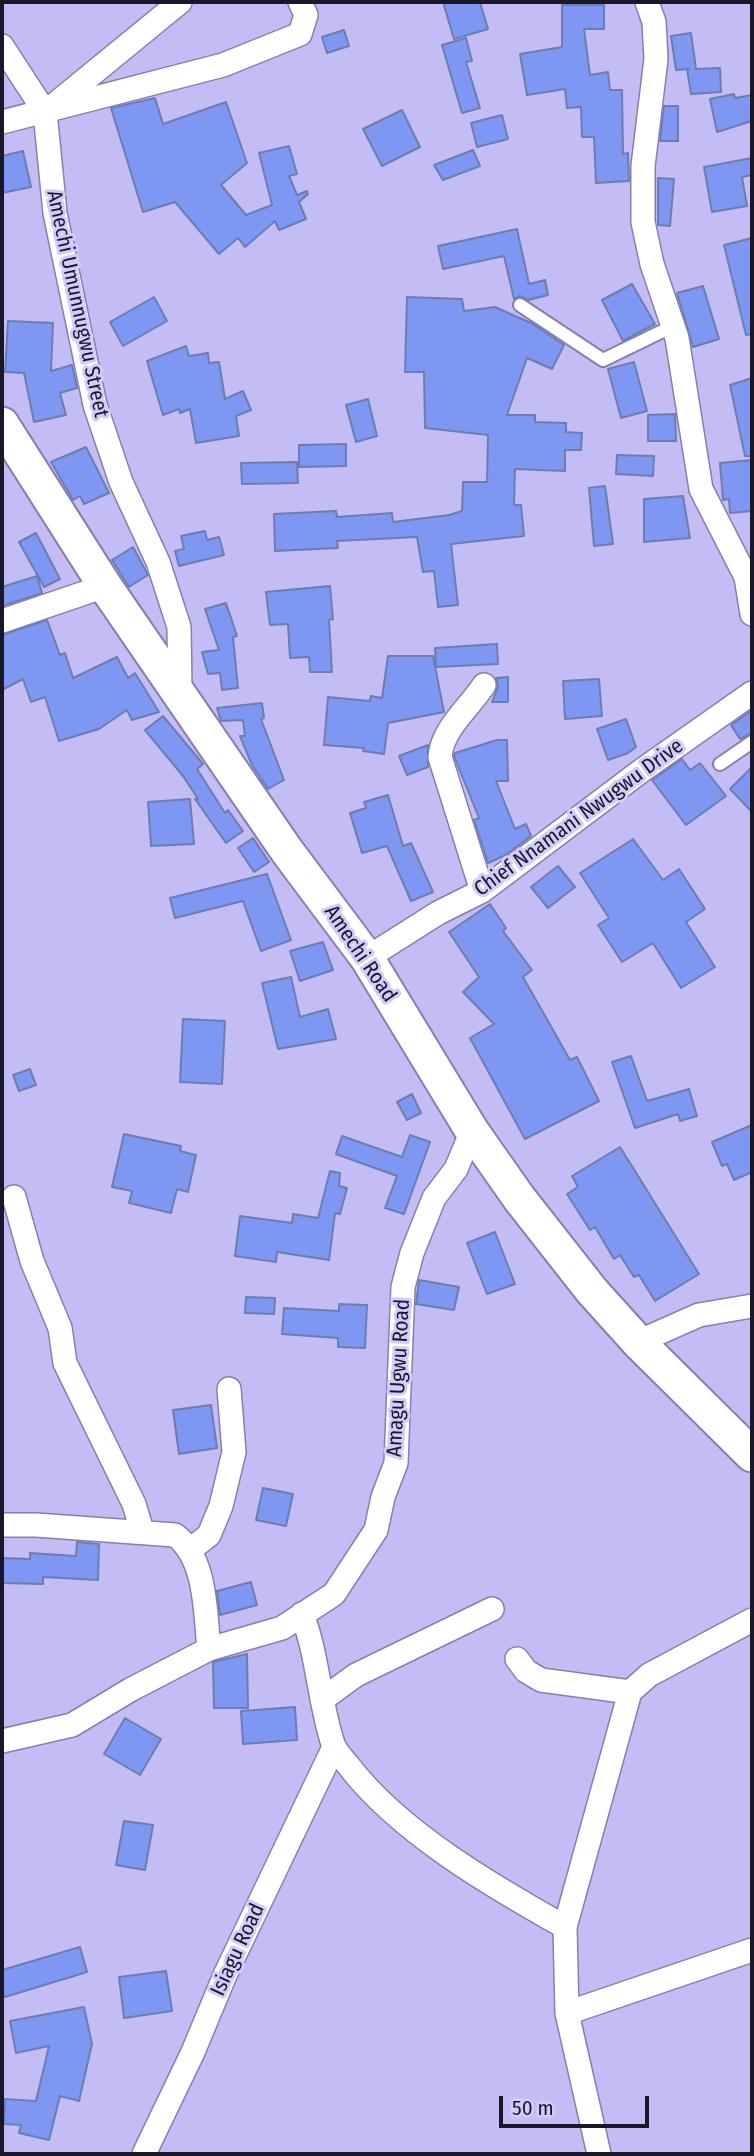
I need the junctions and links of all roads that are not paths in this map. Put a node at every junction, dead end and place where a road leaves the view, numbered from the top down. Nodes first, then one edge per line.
1 (180, 2) edge
2 (300, 2) edge
3 (647, 2) edge
4 (2, 46) edge
5 (45, 112) junction
6 (2, 122) edge
7 (520, 305) dead end
8 (673, 326) junction
9 (2, 424) edge
10 (749, 568) edge
11 (104, 586) junction
12 (752, 614) edge
13 (2, 621) edge
14 (484, 685) dead end
15 (180, 691) junction
16 (752, 694) edge
17 (752, 742) edge
18 (720, 764) dead end
19 (482, 891) junction
20 (367, 958) junction
21 (472, 1131) junction
22 (14, 1197) dead end
23 (752, 1306) edge
24 (638, 1342) junction
25 (229, 1389) dead end
26 (752, 1455) edge
27 (2, 1525) edge
28 (142, 1531) junction
29 (190, 1550) junction
30 (492, 1609) dead end
31 (302, 1614) junction
32 (752, 1620) edge
33 (209, 1648) junction
34 (517, 1658) dead end
35 (630, 1692) junction
36 (323, 1699) junction
37 (2, 1741) edge
38 (334, 1746) junction
39 (565, 1927) junction
40 (752, 1951) edge
41 (567, 2013) junction
42 (144, 2154) edge
43 (599, 2154) edge

1 - 5 street
2 - 5 street
3 - 8 street
4 - 5 street
5 - 6 street
5 - 15 street, Amechi Umunnugwu Street
7 - 8 lane
8 - 10 street
9 - 11 main road, Amechi Road
10 - 12 street
11 - 13 street
11 - 15 main road, Amechi Road
14 - 19 street
15 - 20 main road, Amechi Road
16 - 19 street, Chief Nnamani Nwugwu Drive
17 - 18 lane
19 - 20 street, Chief Nnamani Nwugwu Drive
20 - 21 main road, Amechi Road
21 - 24 main road, Amechi Road
21 - 31 street, Amagu Ugwu Road
22 - 28 street
23 - 24 street
24 - 26 main road, Amechi Road
25 - 29 street
27 - 28 street
28 - 29 street
29 - 33 street
30 - 36 street
31 - 33 street, Amagu Ugwu Road
31 - 36 street
32 - 35 street
33 - 37 street, Amagu Ugwu Road
34 - 35 street
35 - 39 street
36 - 38 street
38 - 39 street
38 - 42 street, Isiagu Road
39 - 41 street
40 - 41 street
41 - 43 street

